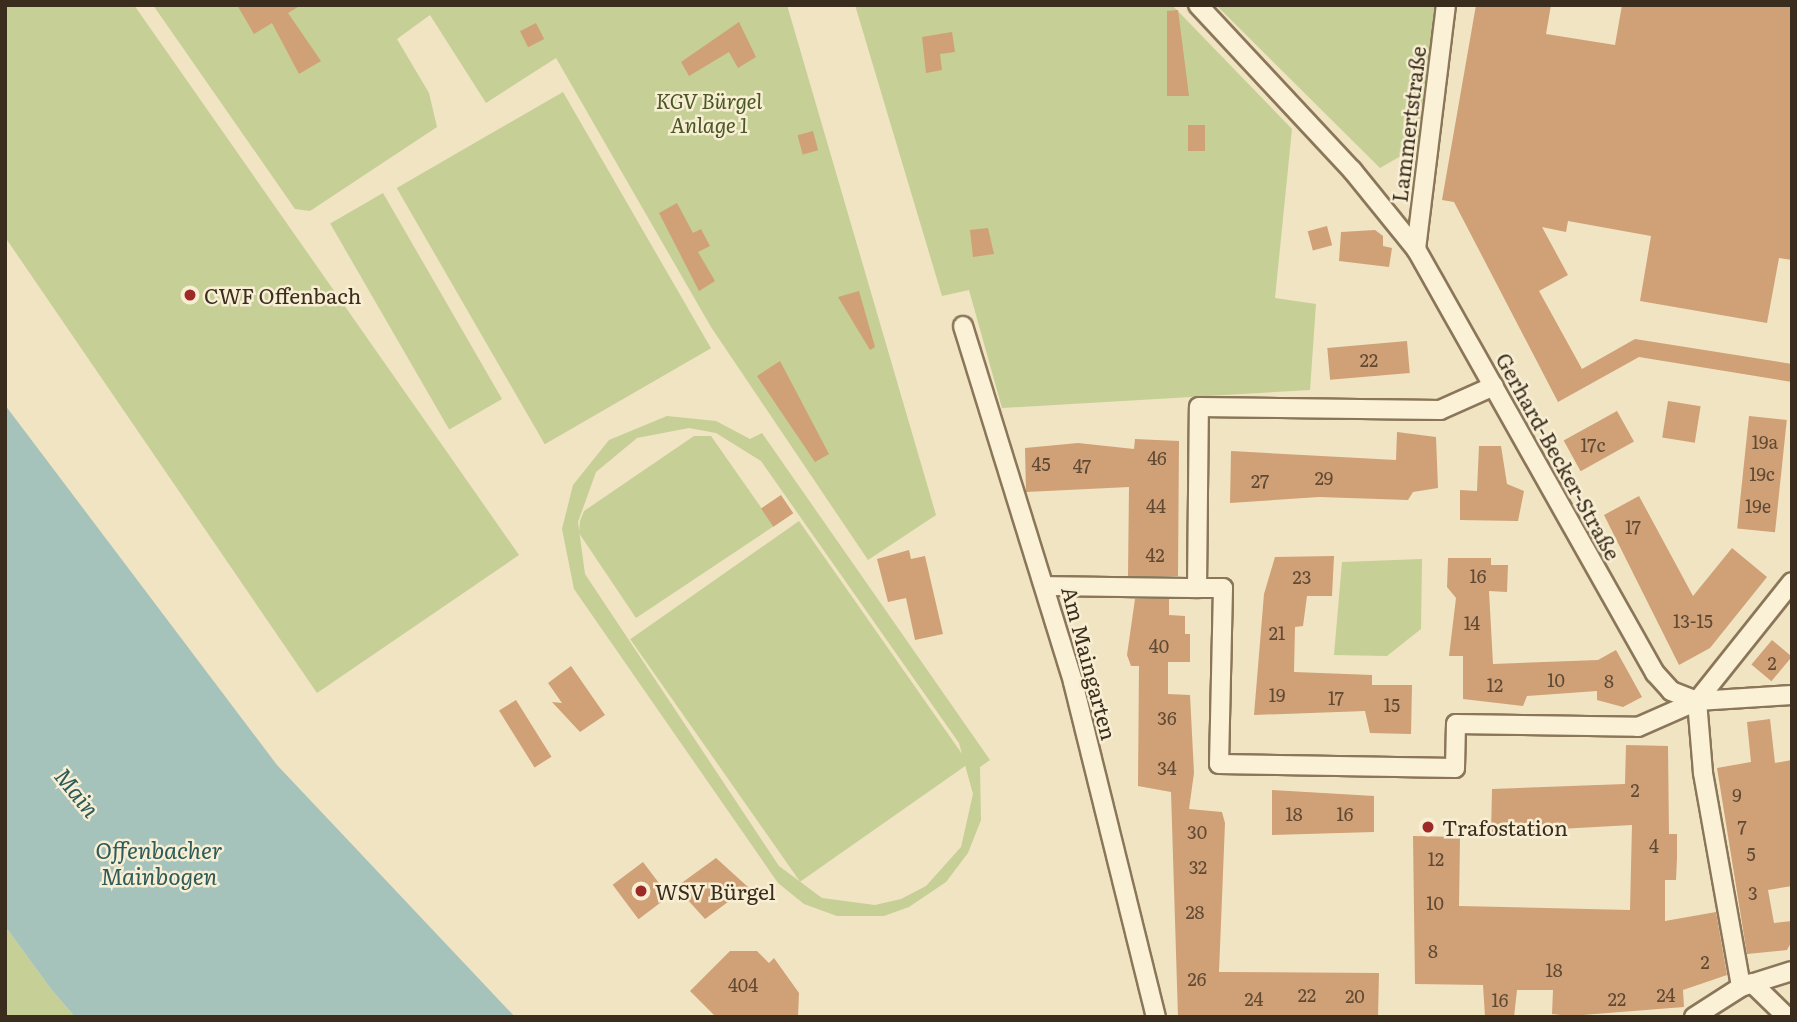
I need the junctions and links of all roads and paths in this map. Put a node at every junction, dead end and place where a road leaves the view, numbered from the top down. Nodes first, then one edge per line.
1 (1198, 5) edge
2 (1446, 5) edge
3 (1416, 249) junction
4 (963, 326) dead end
5 (1494, 386) junction
6 (1792, 582) edge
7 (1045, 586) junction
8 (1197, 587) junction
9 (1792, 695) edge
10 (1698, 701) junction
11 (1792, 971) edge
12 (1746, 985) junction
13 (1157, 1017) edge
14 (1694, 1017) edge
15 (1787, 1017) edge

1 - 3 street, Gerhard-Becker-Straße
2 - 3 street, Lammertstraße
3 - 5 street, Gerhard-Becker-Straße
4 - 7 street, Am Maingarten
5 - 8 street
5 - 10 street, Gerhard-Becker-Straße
6 - 10 street
7 - 8 street
7 - 13 street, Am Maingarten
8 - 10 street
9 - 10 street
10 - 12 street
11 - 12 street
12 - 14 street
12 - 15 street

